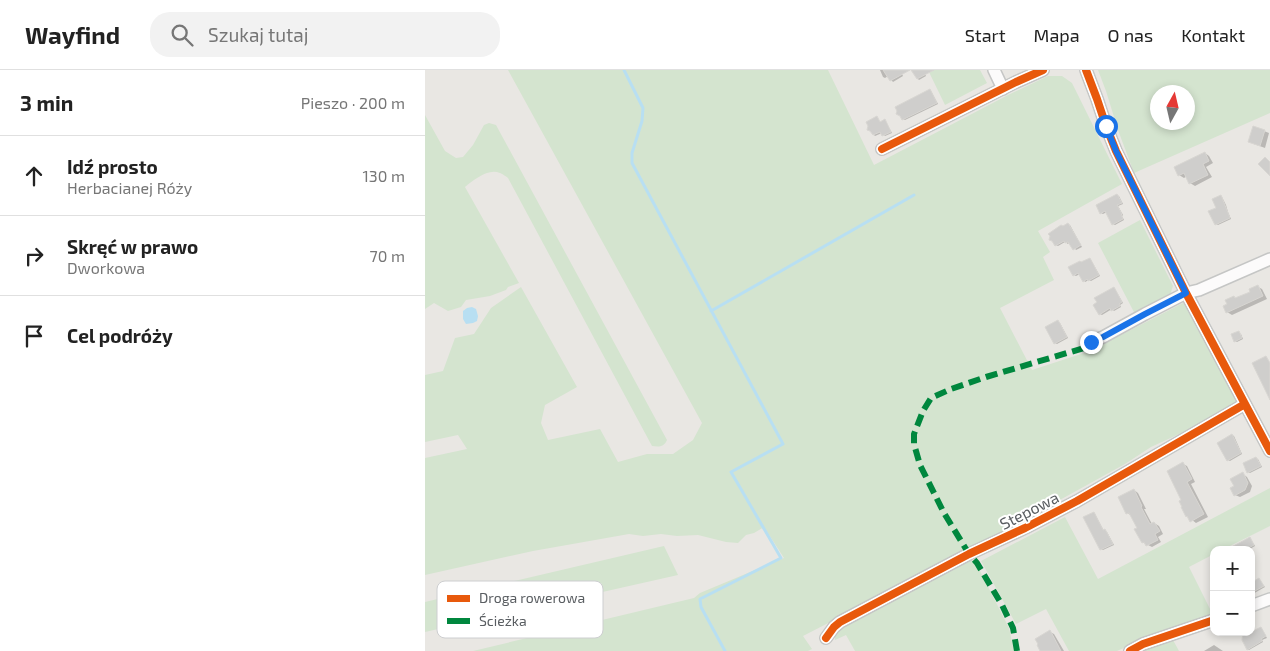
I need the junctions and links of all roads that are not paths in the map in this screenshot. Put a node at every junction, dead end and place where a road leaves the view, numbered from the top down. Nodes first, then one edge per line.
1 (994, 70) edge
2 (1043, 70) edge
3 (1086, 70) edge
4 (1003, 88) junction
5 (882, 149) dead end
6 (1270, 259) edge
7 (1186, 293) junction
8 (1091, 342) dead end
9 (1245, 404) junction
10 (1270, 451) edge
11 (1270, 599) edge
12 (1255, 605) edge
13 (1210, 621) edge
14 (826, 638) dead end
15 (1130, 651) edge

1 - 4 street
2 - 4 street
3 - 7 street
4 - 5 street
6 - 7 street
7 - 8 street
7 - 9 street
9 - 10 street
9 - 14 street, Stepowa
11 - 12 street
13 - 15 street

